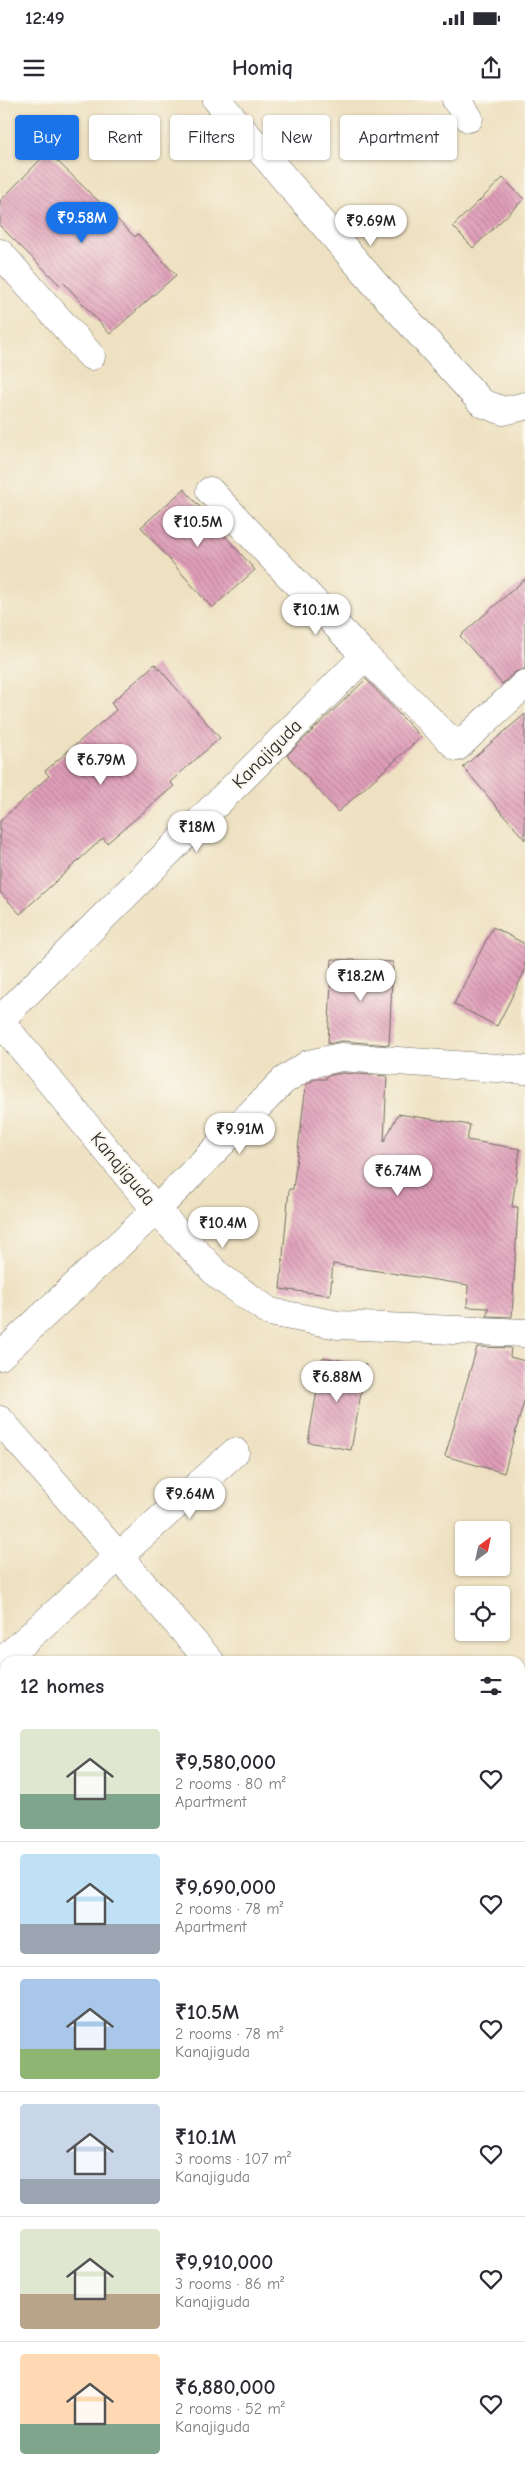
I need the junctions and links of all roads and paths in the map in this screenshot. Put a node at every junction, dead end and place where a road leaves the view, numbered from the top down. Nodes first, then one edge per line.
1 (218, 100) edge
2 (0, 254) edge
3 (91, 356) dead end
4 (525, 406) edge
5 (210, 492) dead end
6 (365, 656) junction
7 (525, 684) edge
8 (0, 1021) edge
9 (525, 1070) edge
10 (156, 1210) junction
11 (525, 1333) edge
12 (0, 1356) edge
13 (0, 1420) edge
14 (234, 1452) dead end
15 (117, 1555) junction
16 (8, 1656) edge
17 (206, 1656) edge

1 - 4 street
2 - 3 street
5 - 6 street
6 - 7 street
6 - 8 street, Kanajiguda
8 - 10 street, Kanajiguda
9 - 10 street
10 - 11 street, Kanajiguda
10 - 12 street
13 - 15 street
14 - 15 street
15 - 16 street
15 - 17 street

